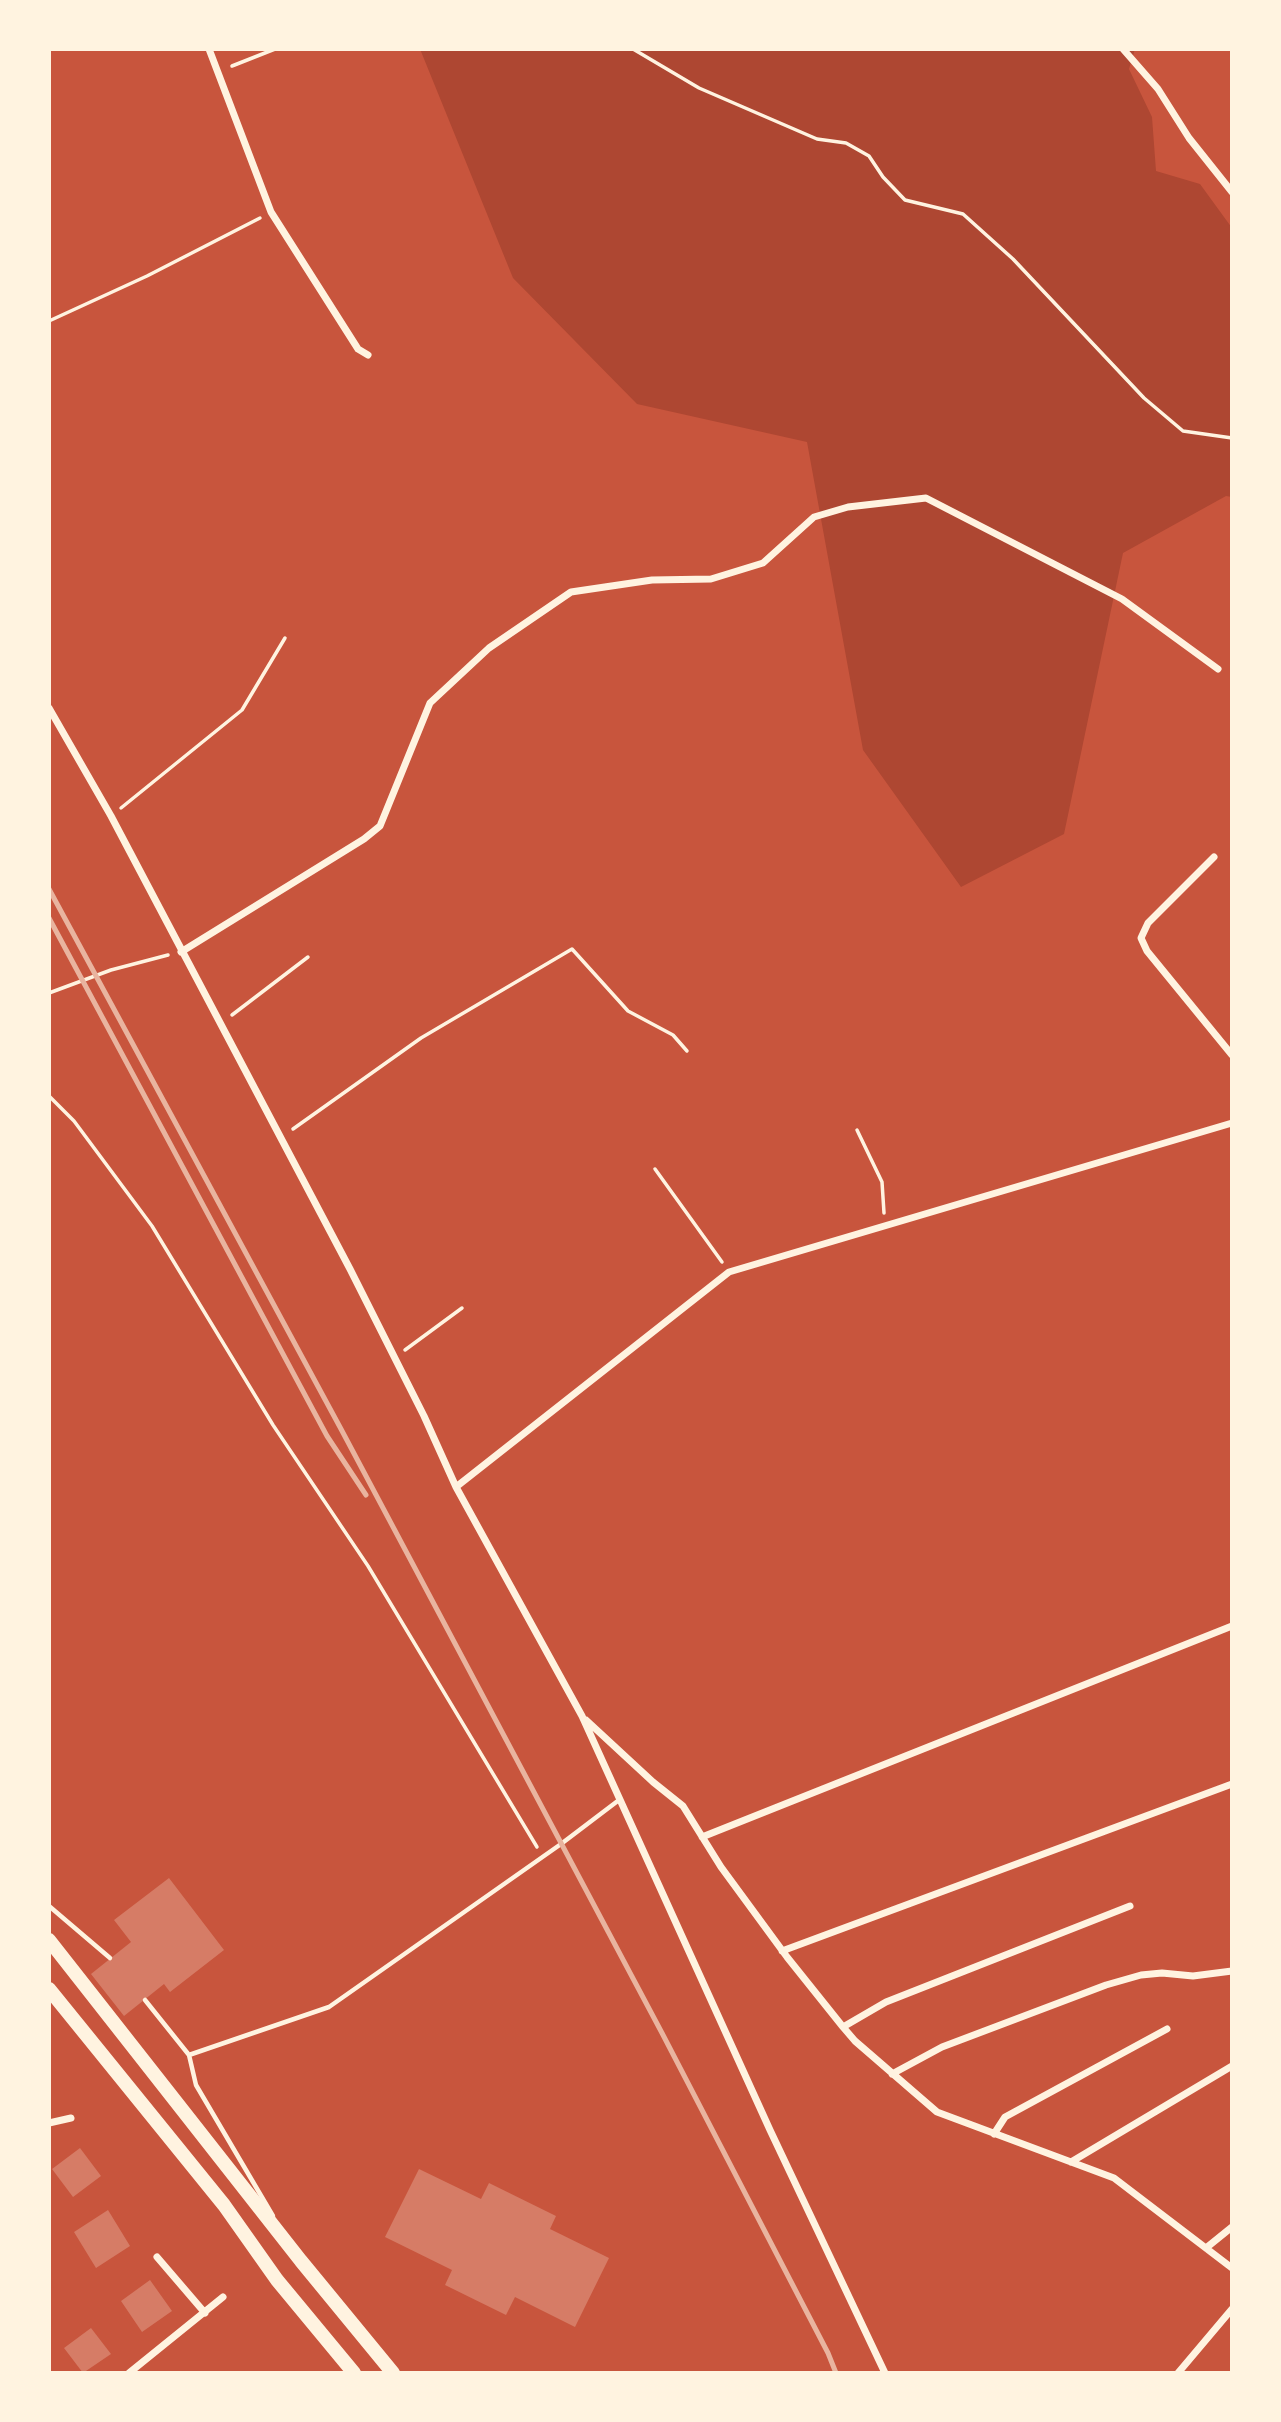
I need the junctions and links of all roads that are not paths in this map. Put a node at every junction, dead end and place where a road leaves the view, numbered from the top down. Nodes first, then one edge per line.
1 (209, 49) edge
2 (1123, 49) edge
3 (1232, 192) edge
4 (368, 355) dead end
5 (1218, 668) dead end
6 (49, 708) edge
7 (1214, 857) dead end
8 (181, 952) junction
9 (1232, 1055) edge
10 (1232, 1123) edge
11 (456, 1487) junction
12 (1232, 1626) edge
13 (582, 1716) junction
14 (1232, 1784) edge
15 (620, 1799) junction
16 (702, 1837) junction
17 (49, 1906) edge
18 (1130, 1906) dead end
19 (49, 1940) edge
20 (782, 1951) junction
21 (110, 1958) dead end
22 (1232, 1971) edge
23 (49, 1989) edge
24 (145, 2000) dead end
25 (843, 2027) junction
26 (1167, 2029) dead end
27 (189, 2055) junction
28 (1232, 2066) edge
29 (892, 2074) junction
30 (71, 2118) dead end
31 (49, 2123) edge
32 (994, 2134) junction
33 (1071, 2162) junction
34 (1232, 2227) edge
35 (1206, 2248) junction
36 (157, 2257) dead end
37 (301, 2262) junction
38 (1232, 2268) edge
39 (223, 2297) dead end
40 (1232, 2309) edge
41 (205, 2314) junction
42 (129, 2373) edge
43 (354, 2373) edge
44 (393, 2373) edge
45 (885, 2373) edge
46 (1178, 2373) edge

1 - 4 street
2 - 3 street
5 - 8 street
6 - 8 street
7 - 9 street
8 - 11 street
10 - 11 street
11 - 13 street
12 - 16 street
13 - 15 street
13 - 16 street
14 - 20 street
15 - 27 lane
15 - 45 street
16 - 20 street
17 - 21 lane
18 - 25 street
19 - 37 main road
20 - 25 street
22 - 29 street
23 - 43 main road
24 - 27 lane
25 - 29 street
26 - 32 street
27 - 37 lane
28 - 33 street
29 - 32 street
30 - 31 street
32 - 33 street
33 - 35 street
34 - 35 street
35 - 38 street
36 - 41 street
37 - 44 main road
39 - 41 street
40 - 46 street
41 - 42 street

